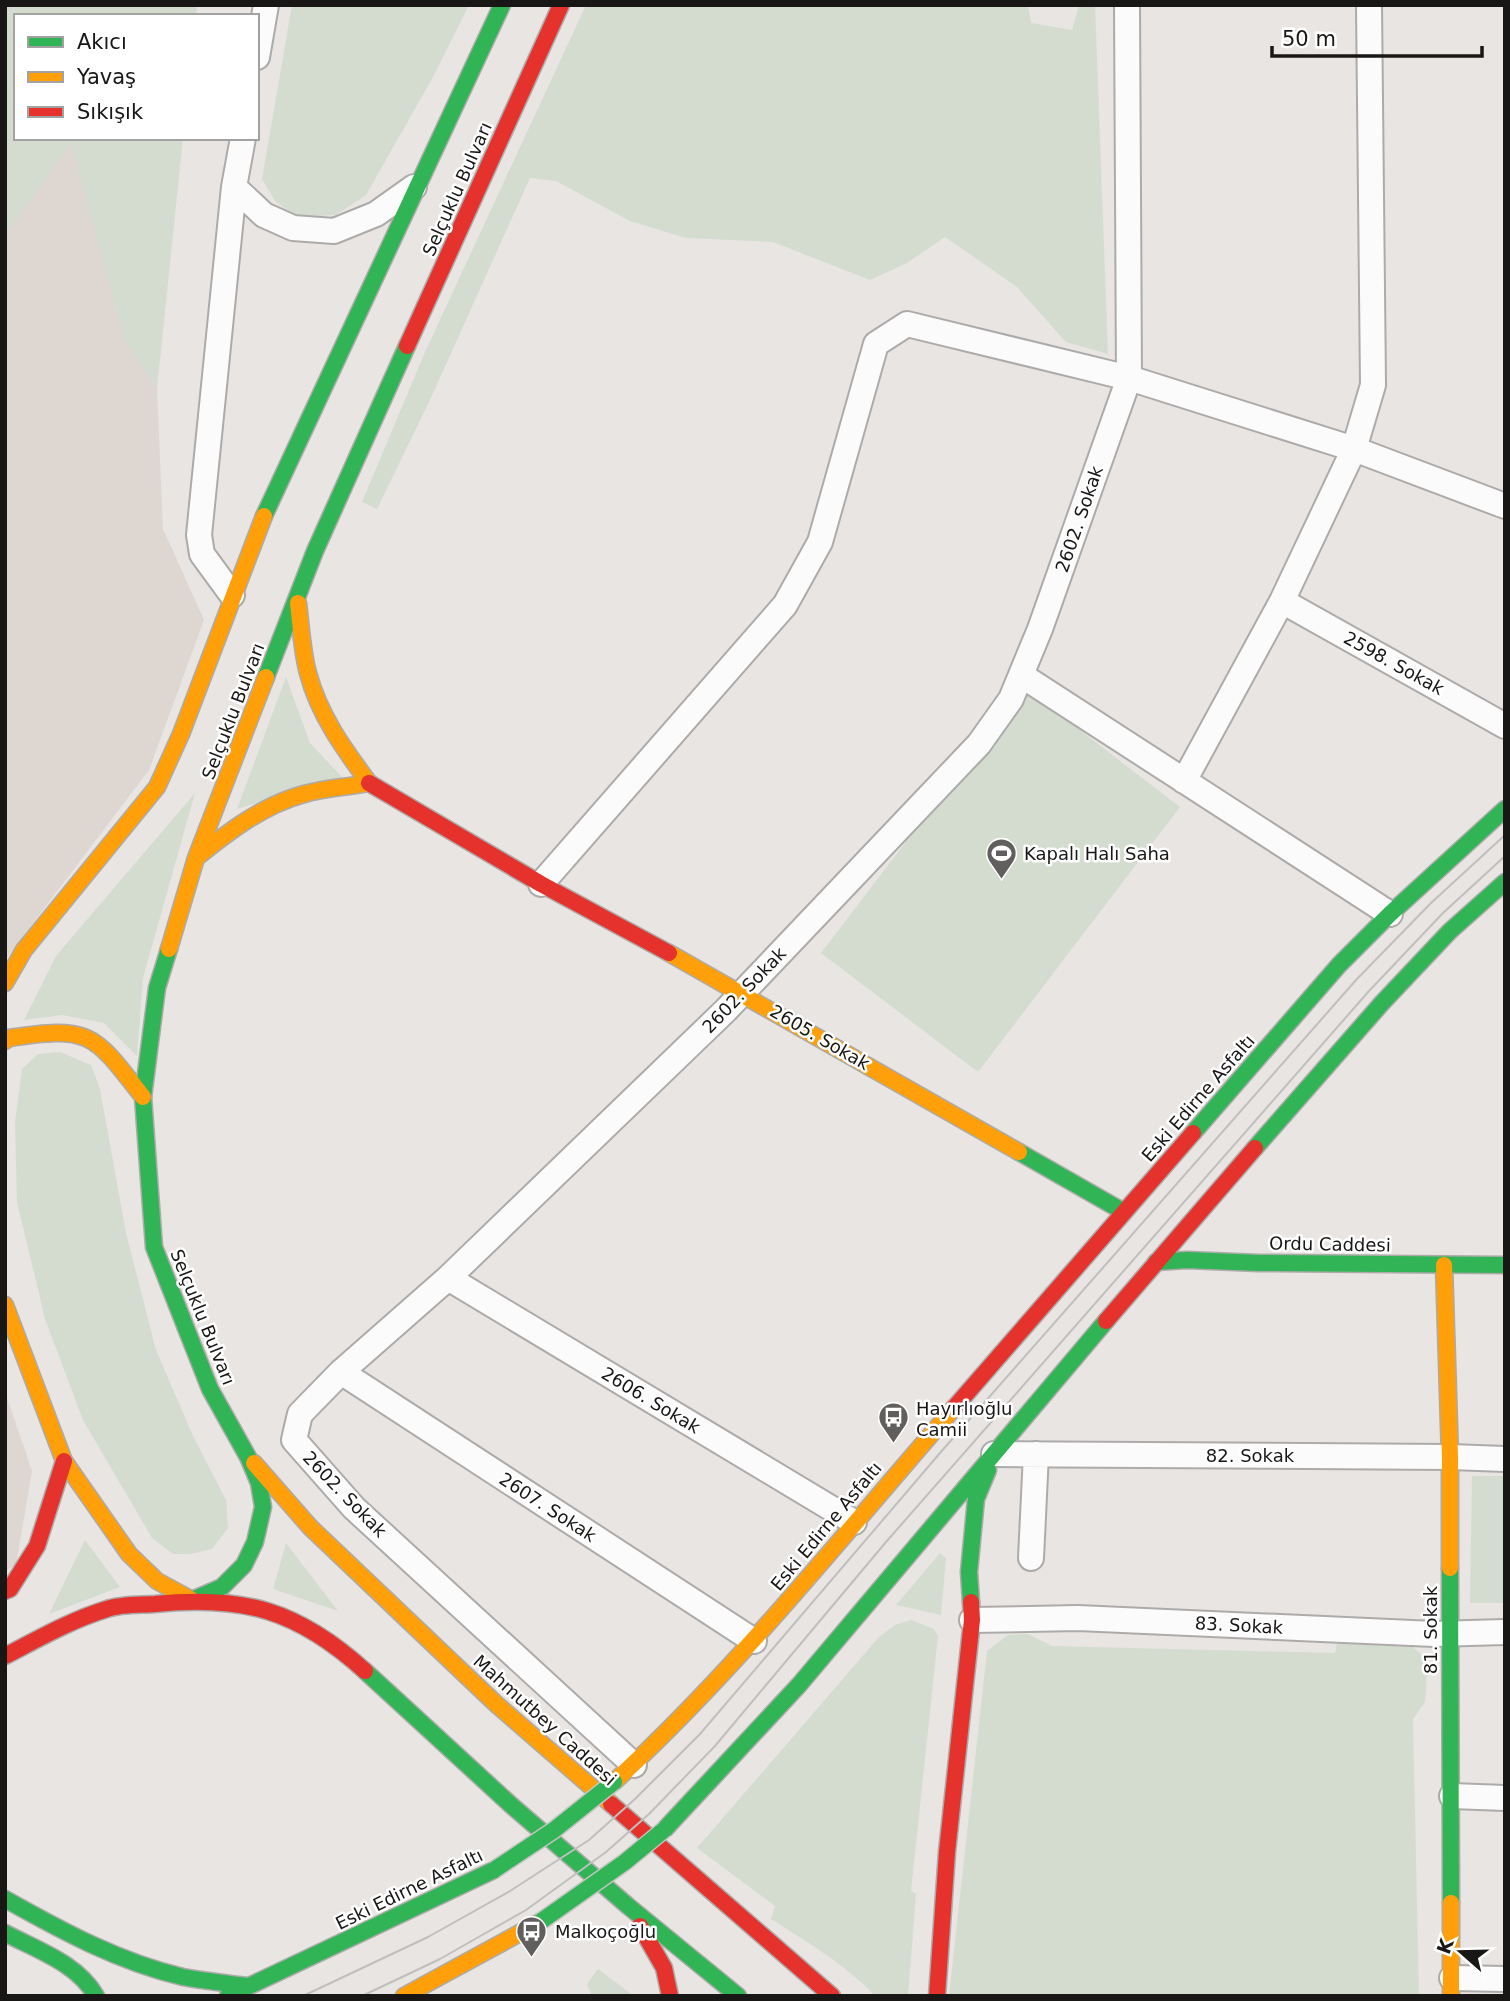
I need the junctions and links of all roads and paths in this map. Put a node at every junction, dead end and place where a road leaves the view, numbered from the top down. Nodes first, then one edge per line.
1 (266, 5) edge
2 (502, 5) edge
3 (561, 5) edge
4 (1127, 5) edge
5 (1369, 5) edge
6 (259, 45) edge
7 (243, 140) edge
8 (420, 182) junction
9 (234, 187) junction
10 (1129, 378) junction
11 (1354, 449) junction
12 (1505, 506) edge
13 (232, 595) junction
14 (297, 599) junction
15 (1282, 601) junction
16 (1021, 676) junction
17 (1505, 726) edge
18 (1184, 781) junction
19 (369, 783) junction
20 (1505, 809) edge
21 (196, 858) junction
22 (1505, 882) edge
23 (541, 884) junction
24 (1391, 914) junction
25 (5, 982) edge
26 (742, 993) junction
27 (5, 1041) edge
28 (144, 1097) junction
29 (1124, 1212) junction
30 (1156, 1262) junction
31 (1444, 1265) junction
32 (1505, 1265) edge
33 (448, 1278) junction
34 (5, 1305) edge
35 (341, 1372) junction
36 (995, 1454) junction
37 (1036, 1454) junction
38 (248, 1457) junction
39 (1450, 1457) junction
40 (1505, 1459) edge
41 (64, 1461) junction
42 (854, 1522) junction
43 (1031, 1558) dead end
44 (5, 1591) edge
45 (192, 1600) junction
46 (972, 1620) junction
47 (1449, 1632) junction
48 (1505, 1632) edge
49 (754, 1641) junction
50 (5, 1656) edge
51 (634, 1765) junction
52 (1452, 1796) junction
53 (1505, 1798) edge
54 (5, 1899) edge
55 (628, 1906) junction
56 (5, 1933) edge
57 (1505, 1979) edge
58 (247, 1986) junction
59 (1452, 1987) edge
60 (96, 1996) edge
61 (228, 1996) edge
62 (404, 1996) edge
63 (670, 1996) edge
64 (738, 1996) edge
65 (832, 1996) edge
66 (937, 1996) edge

1 - 6 street
2 - 8 main road, Selçuklu Bulvarı
3 - 14 main road, Selçuklu Bulvarı
4 - 10 street, 2602. Sokak
5 - 11 street
7 - 9 street
8 - 9 street
8 - 13 main road, Selçuklu Bulvarı
9 - 13 street
10 - 11 street
10 - 16 street, 2602. Sokak
10 - 23 street
11 - 12 street
11 - 15 street
13 - 25 main road, Selçuklu Bulvarı
14 - 19 main road
14 - 21 main road, Selçuklu Bulvarı
15 - 17 street, 2598. Sokak
15 - 18 street
16 - 18 street
16 - 26 street, 2602. Sokak
18 - 24 street
19 - 21 main road
19 - 23 main road, 2605. Sokak
20 - 24 main road, Eski Edirne Asfaltı
21 - 28 main road, Selçuklu Bulvarı
22 - 30 main road
23 - 26 main road, 2605. Sokak
24 - 29 main road, Eski Edirne Asfaltı
26 - 29 main road, 2605. Sokak
26 - 33 street, 2602. Sokak
27 - 28 main road
28 - 38 main road, Selçuklu Bulvarı
29 - 42 main road, Eski Edirne Asfaltı
30 - 31 main road, Ordu Caddesi
30 - 36 main road
31 - 32 main road, Ordu Caddesi
31 - 39 main road, 81. Sokak
33 - 35 street, 2602. Sokak
33 - 42 street, 2606. Sokak
34 - 41 main road
35 - 49 street, 2607. Sokak
35 - 51 street, 2602. Sokak
36 - 37 street, 82. Sokak
36 - 46 main road
36 - 62 main road, bridge
37 - 39 street, 82. Sokak
37 - 43 street
38 - 45 main road
38 - 65 main road, Mahmutbey Caddesi
39 - 40 street, 82. Sokak
39 - 47 main road, 81. Sokak
41 - 44 main road
41 - 45 main road
42 - 49 main road, Eski Edirne Asfaltı
45 - 50 main road
45 - 55 main road
46 - 47 street, 83. Sokak
46 - 66 main road
47 - 48 street, 83. Sokak
47 - 52 main road, 81. Sokak
49 - 51 main road, Eski Edirne Asfaltı
51 - 58 main road, Eski Edirne Asfaltı, bridge
52 - 53 street
52 - 59 main road, 81. Sokak
54 - 58 main road
55 - 63 main road
55 - 64 main road
56 - 60 main road
57 - 59 street
58 - 61 main road, Eski Edirne Asfaltı

